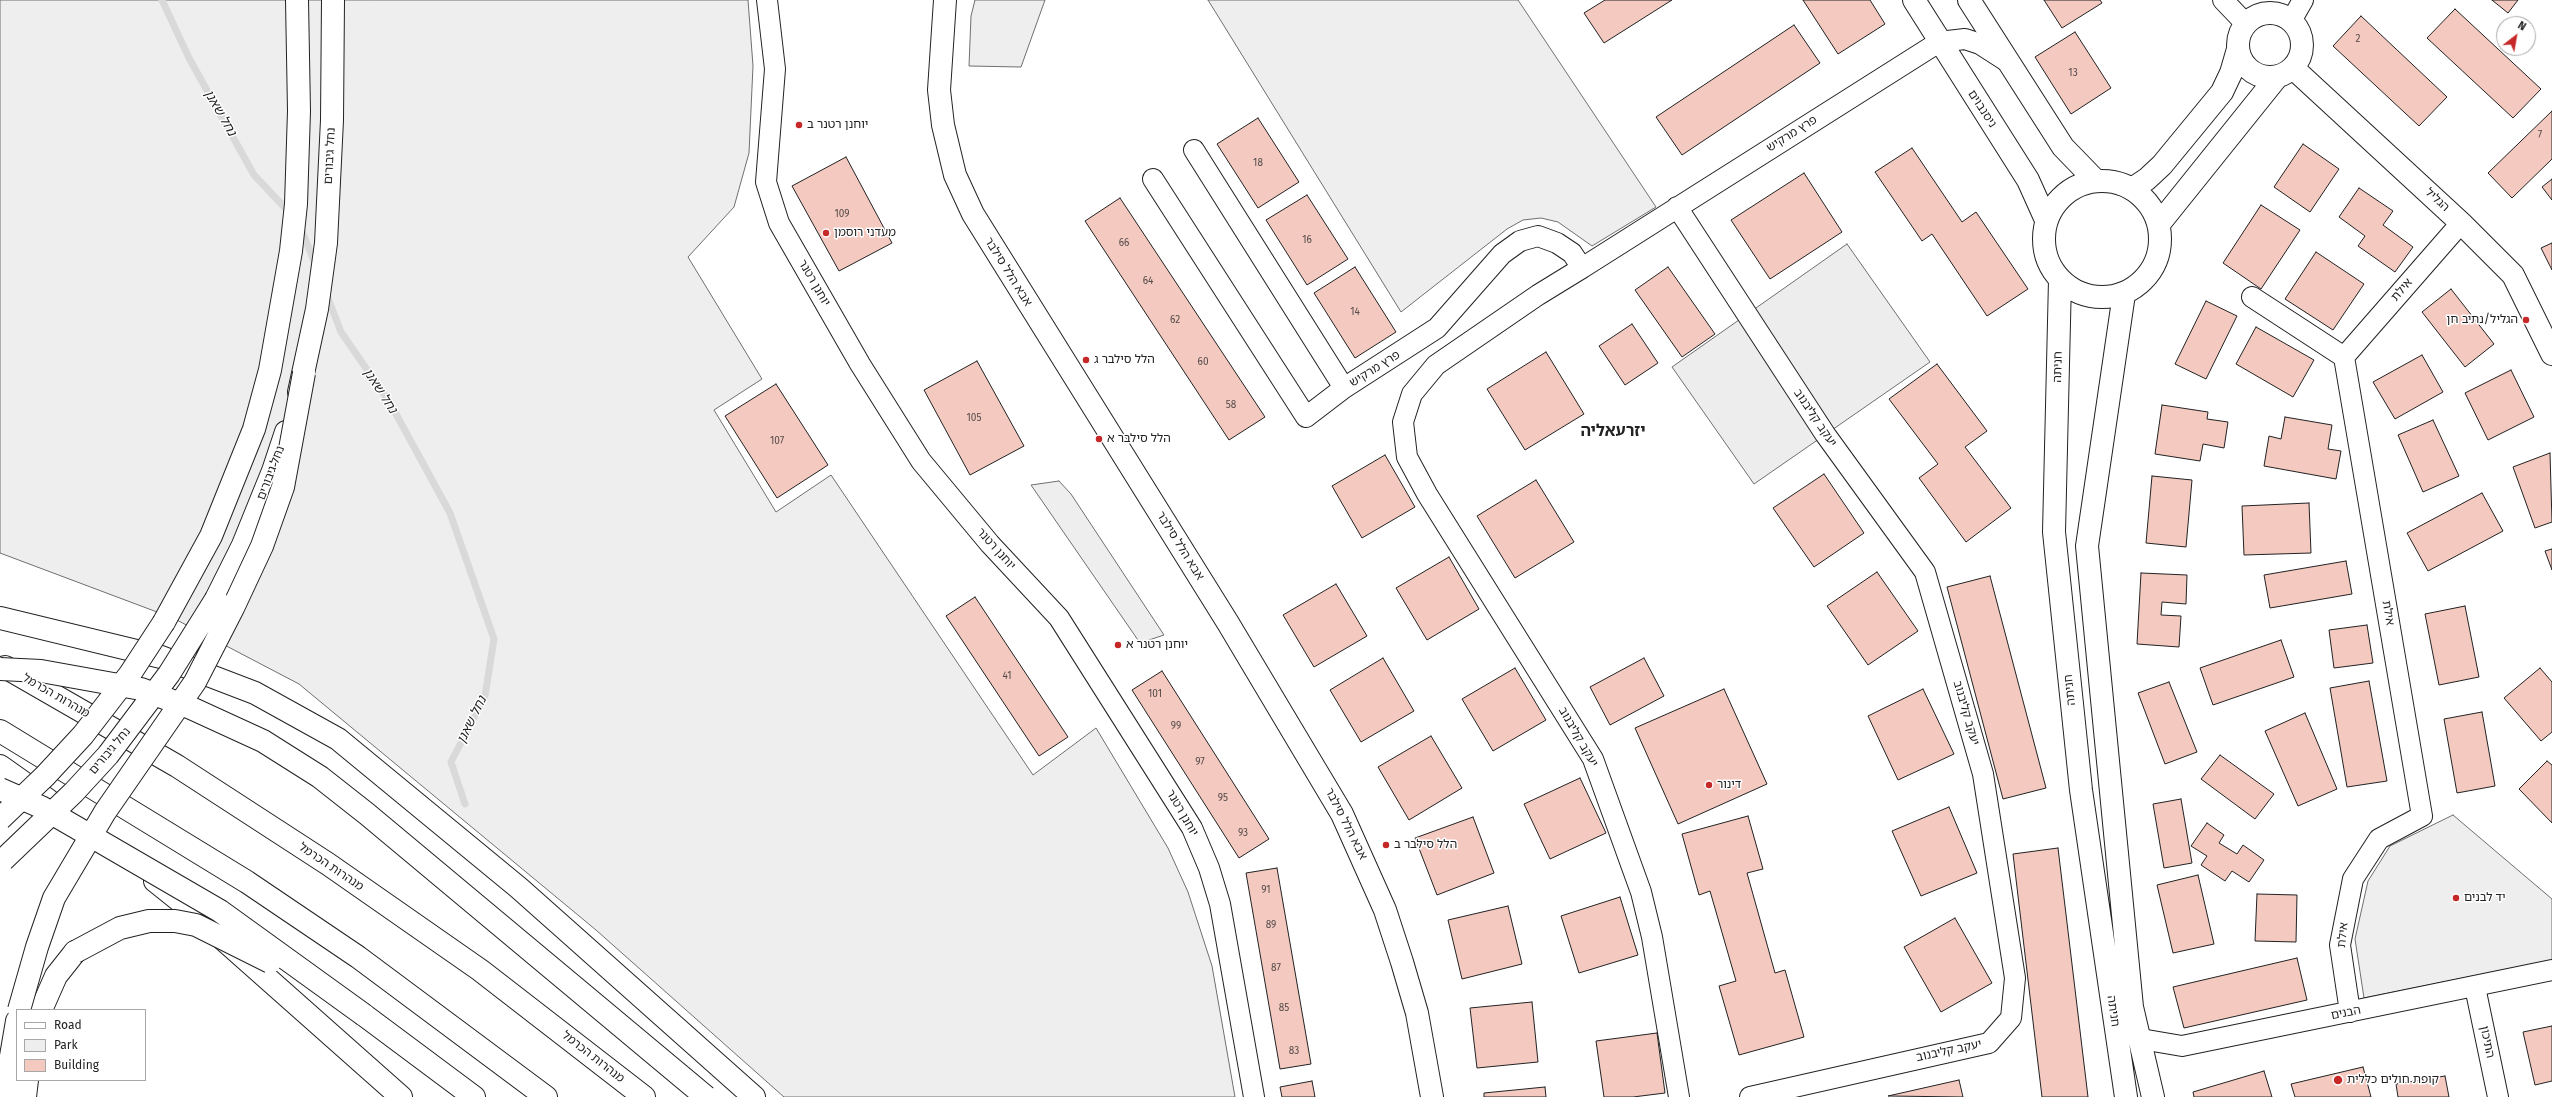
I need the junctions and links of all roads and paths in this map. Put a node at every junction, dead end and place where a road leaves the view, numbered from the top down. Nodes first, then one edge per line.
1 (297, 0) edge
2 (333, 0) edge
3 (767, 0) edge
4 (945, 0) edge
5 (1914, 0) edge
6 (1969, 0) edge
7 (2223, 0) edge
8 (2303, 0) edge
9 (2291, 20) junction
10 (2245, 23) junction
11 (1939, 42) junction
12 (2238, 48) junction
13 (2008, 62) junction
14 (2285, 72) junction
15 (1194, 150) dead end
16 (1153, 179) dead end
17 (2096, 181) junction
18 (2132, 189) junction
19 (1677, 207) junction
20 (2046, 220) junction
21 (2461, 223) junction
22 (2159, 224) junction
23 (1582, 268) junction
24 (2060, 280) junction
25 (2124, 294) junction
26 (2252, 297) dead end
27 (2552, 354) edge
28 (2344, 357) junction
29 (304, 374) junction
30 (1344, 388) junction
31 (1407, 457) joint
32 (0, 618) edge
33 (0, 664) edge
34 (0, 669) edge
35 (0, 731) edge
36 (0, 766) edge
37 (0, 789) edge
38 (0, 818) edge
39 (2, 861) edge
40 (2552, 970) edge
41 (2475, 987) junction
42 (19, 1009) edge
43 (41, 1009) edge
44 (2350, 1012) junction
45 (364, 1015) junction
46 (16, 1027) edge
47 (2141, 1039) junction
48 (27, 1081) edge
49 (4, 1097) edge
50 (25, 1097) edge
51 (401, 1097) edge
52 (474, 1097) edge
53 (546, 1097) edge
54 (644, 1097) edge
55 (706, 1097) edge
56 (754, 1097) edge
57 (1254, 1097) edge
58 (1432, 1097) edge
59 (1680, 1097) edge
60 (1750, 1097) edge
61 (2126, 1097) edge
62 (2153, 1097) edge
63 (2498, 1097) edge

1 - 38 main road, bridge
2 - 29 main road, נחל גיבורים
3 - 57 street, יוחנן רטנר
4 - 58 main road, אבא הלל סילבר
5 - 11 main road, ניסנבוים
6 - 13 main road
7 - 10 street
8 - 9 street
9 - 10 main road
9 - 14 main road
10 - 12 main road
11 - 13 street, פרץ מרקיש
11 - 19 street, פרץ מרקיש
11 - 20 main road, ניסנבוים
12 - 14 main road
12 - 18 main road
13 - 17 main road
14 - 21 main road, הגליל
14 - 22 main road
15 - 30 street, פרץ מרקיש
16 - 30 street
17 - 18 main road
17 - 20 main road
18 - 22 main road
19 - 23 street, פרץ מרקיש
19 - 60 street, יעקב קליבנוב
20 - 24 main road
21 - 27 main road, הגליל
21 - 28 street, אילת
22 - 25 main road
23 - 30 street, פרץ מרקיש
23 - 31 street, פרץ מרקיש
24 - 25 main road
24 - 61 main road, חניתה
25 - 47 main road, חניתה
26 - 28 street
28 - 44 street, אילת
29 - 39 main road, נחל גיבורים, bridge
29 - 42 main road, bridge
31 - 59 street, יעקב קליבנוב
32 - 56 main road
33 - 54 main road, מנהרות הכרמל
34 - 55 main road, bridge
35 - 53 main road
36 - 51 main road, bridge
37 - 45 main road, bridge
40 - 41 street, הבנים
41 - 44 street, הבנים
41 - 63 street, התיכון
43 - 45 main road, bridge
44 - 47 street, הבנים
45 - 52 main road
46 - 49 main road
47 - 62 main road, חניתה
48 - 50 main road

